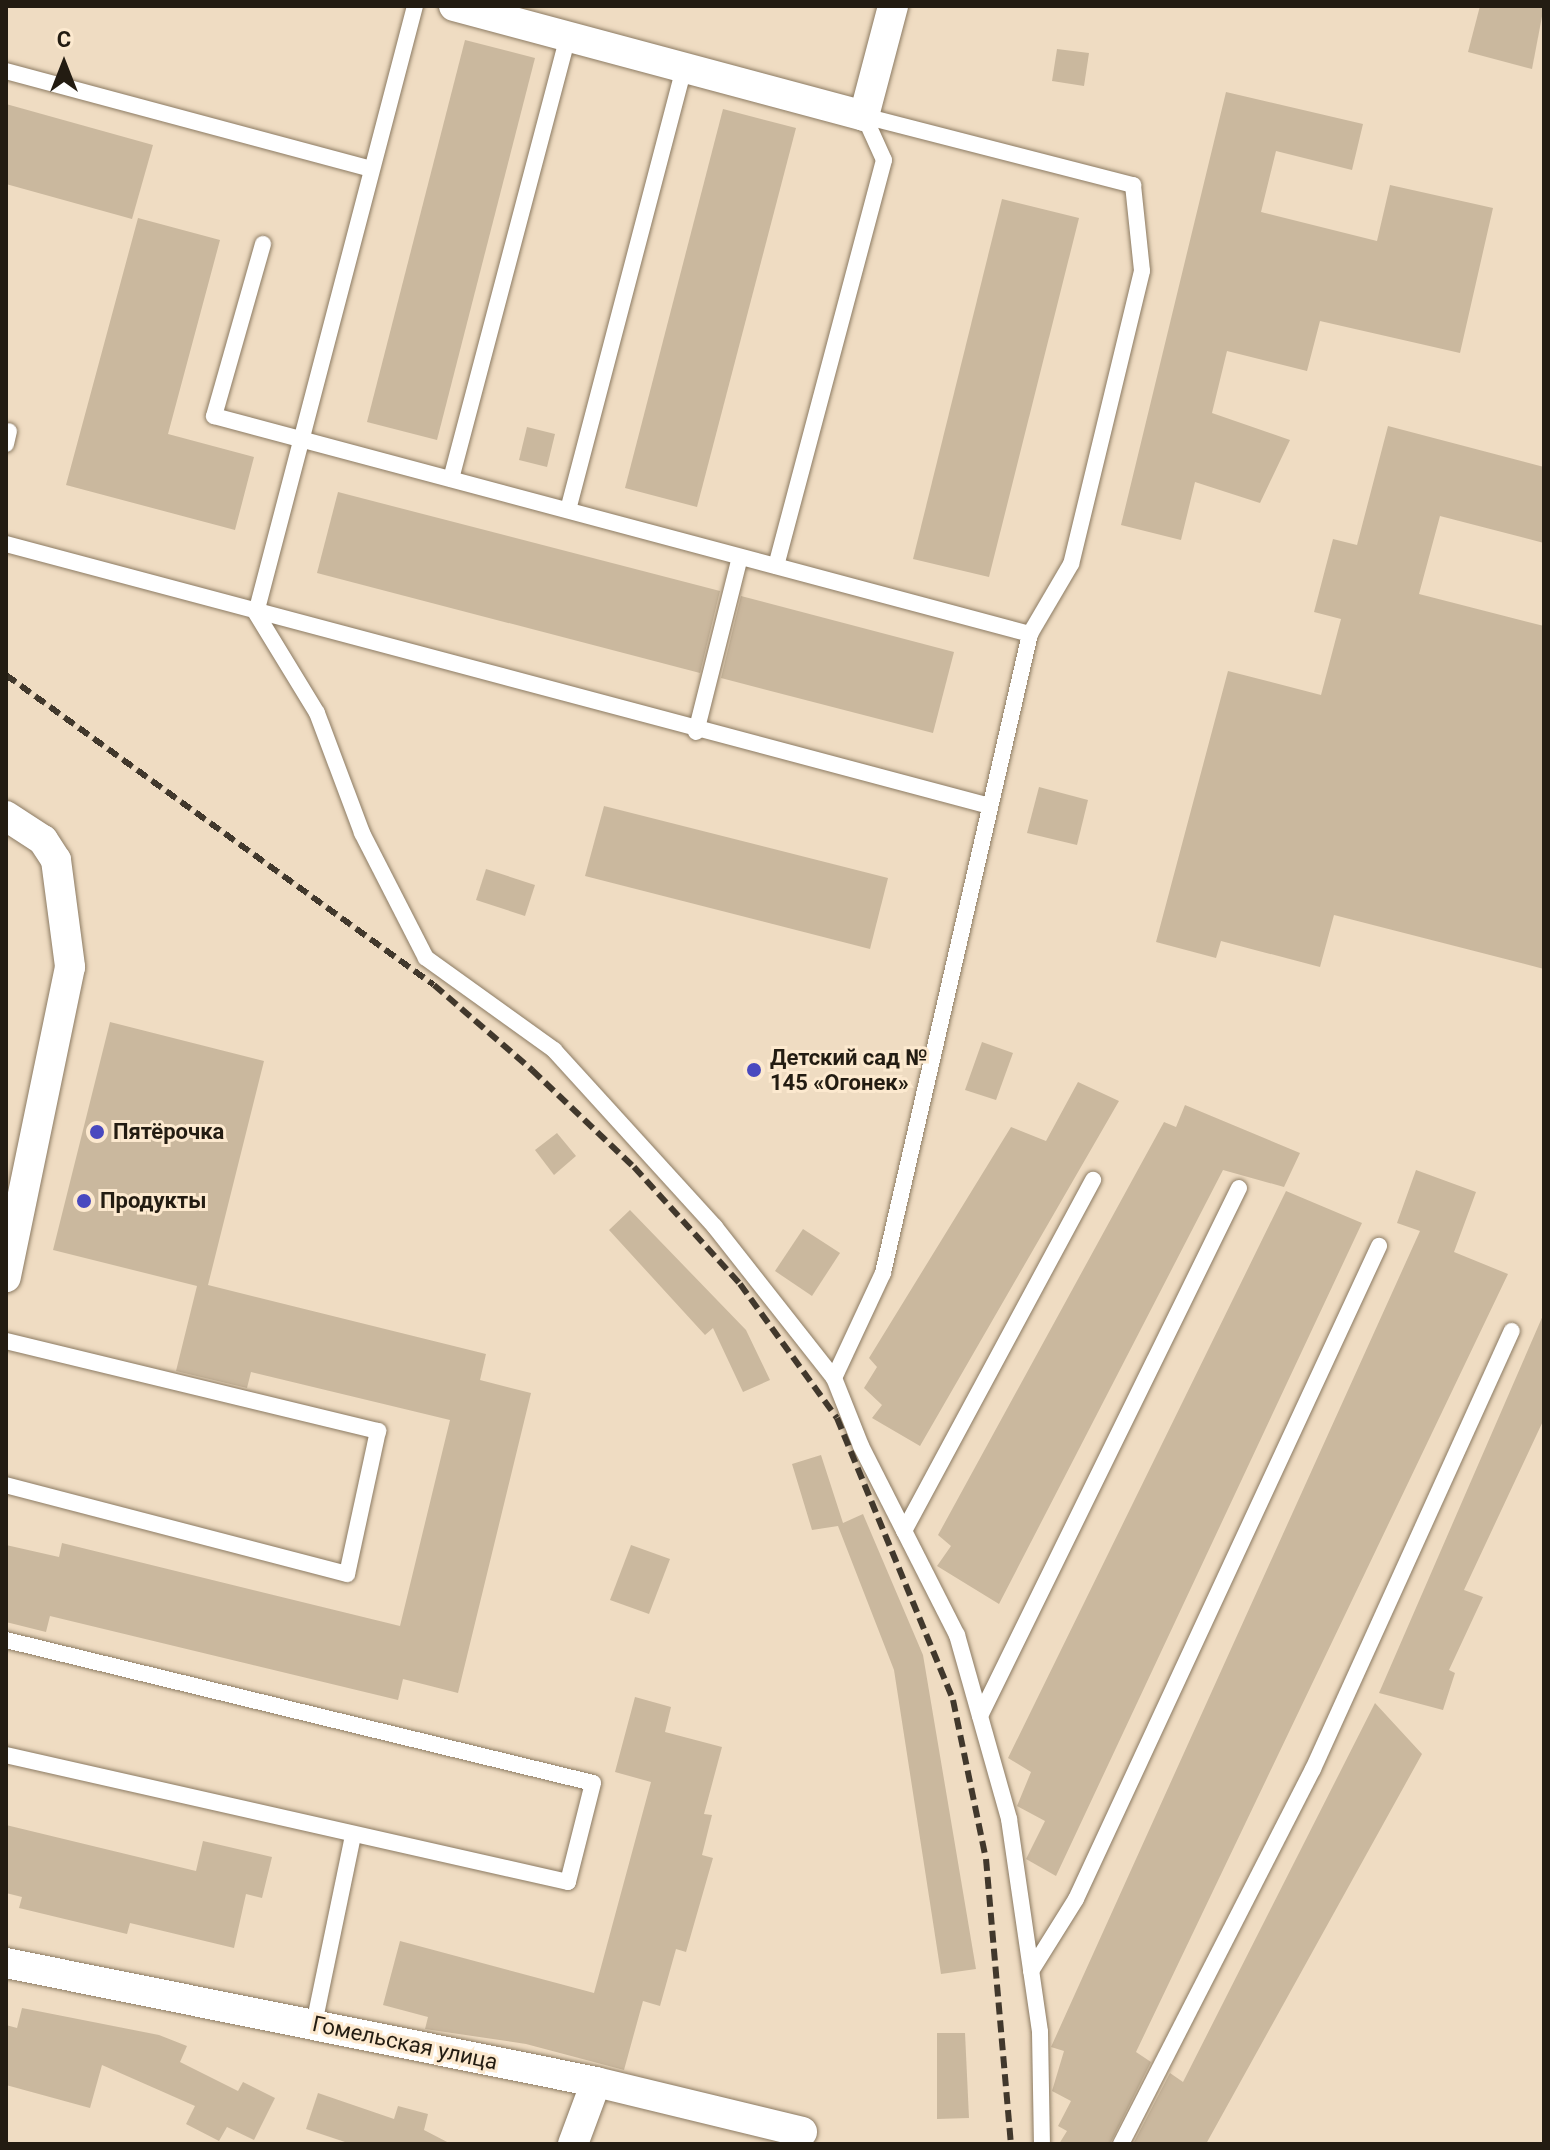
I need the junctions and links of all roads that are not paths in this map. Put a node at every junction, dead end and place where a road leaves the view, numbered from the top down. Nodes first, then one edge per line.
1 (415, 6) edge
2 (454, 6) edge
3 (893, 6) edge
4 (568, 37) junction
5 (684, 67) junction
6 (6, 71) edge
7 (864, 116) junction
8 (371, 169) junction
9 (263, 244) dead end
10 (297, 438) junction
11 (451, 479) junction
12 (568, 510) junction
13 (6, 544) edge
14 (740, 557) junction
15 (776, 566) junction
16 (256, 613) junction
17 (1030, 634) junction
18 (696, 732) junction
19 (990, 806) junction
20 (11, 817) edge
21 (1093, 1180) dead end
22 (1239, 1188) dead end
23 (12, 1222) edge
24 (1379, 1246) dead end
25 (6, 1277) edge
26 (1512, 1331) dead end
27 (6, 1341) edge
28 (834, 1378) junction
29 (6, 1485) edge
30 (904, 1531) junction
31 (6, 1640) edge
32 (980, 1716) junction
33 (6, 1755) edge
34 (353, 1835) junction
35 (6, 1963) edge
36 (1031, 1971) junction
37 (314, 2024) junction
38 (596, 2082) junction
39 (802, 2132) dead end
40 (573, 2144) edge
41 (1042, 2144) edge
42 (1121, 2144) edge

1 - 8 lane
2 - 4 street
3 - 7 street
4 - 5 street
4 - 11 lane
5 - 7 street
5 - 12 lane
6 - 8 lane
7 - 15 lane
7 - 17 lane
8 - 10 lane
9 - 10 lane
10 - 11 lane
10 - 16 lane
11 - 12 lane
12 - 14 lane
13 - 16 lane
14 - 15 lane
14 - 18 lane
15 - 17 lane
16 - 18 lane
16 - 28 lane
17 - 19 lane
18 - 19 lane
19 - 28 lane
20 - 23 street
21 - 30 lane
22 - 32 lane
23 - 25 street
24 - 36 lane
26 - 42 lane
27 - 29 lane
28 - 30 lane
30 - 32 lane
31 - 34 lane
32 - 36 lane
33 - 34 lane
34 - 37 lane
35 - 37 street, Гомельская улица
36 - 41 lane
37 - 38 street, Гомельская улица
38 - 39 street, Гомельская улица
38 - 40 street

